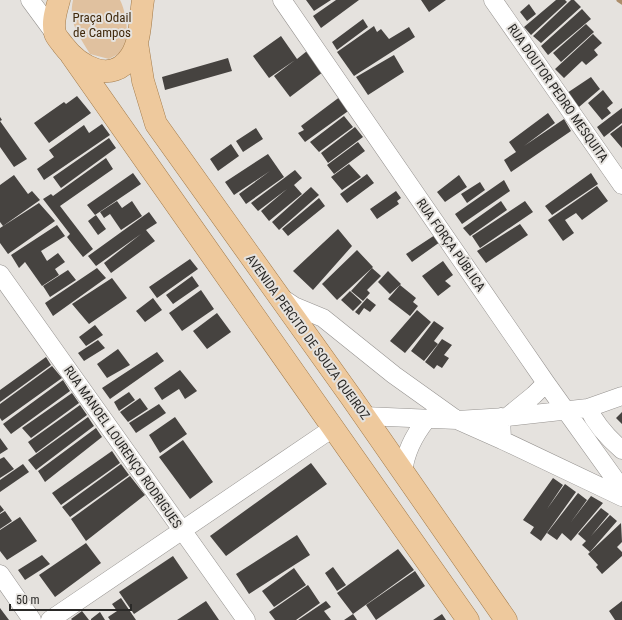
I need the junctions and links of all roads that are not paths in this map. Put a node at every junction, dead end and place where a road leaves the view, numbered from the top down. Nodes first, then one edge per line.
1 (30, 0) edge
2 (59, 0) edge
3 (282, 0) edge
4 (493, 0) edge
5 (139, 6) edge
6 (55, 34) junction
7 (137, 43) junction
8 (71, 55) junction
9 (622, 185) edge
10 (0, 274) edge
11 (278, 296) junction
12 (546, 383) junction
13 (622, 396) edge
14 (588, 408) junction
15 (567, 411) junction
16 (364, 416) junction
17 (504, 417) junction
18 (427, 419) junction
19 (457, 420) junction
20 (333, 428) junction
21 (502, 440) junction
22 (622, 450) edge
23 (403, 473) junction
24 (622, 489) edge
25 (622, 497) edge
26 (183, 531) junction
27 (0, 574) edge
28 (32, 620) edge
29 (50, 620) edge
30 (246, 620) edge
31 (468, 620) edge
32 (506, 620) edge

1 - 6 street
2 - 6 main road
3 - 12 street, RUA FORÇA PÚBLICA
4 - 9 street, RUA DOUTOR PEDRO MESQUITA
5 - 7 main road
6 - 8 main road
7 - 8 main road
7 - 11 main road, AVENIDA PERCITO DE SOUZA QUEIROZ
8 - 20 main road
10 - 26 street, RUA MANOEL LOURENÇO RODRIGUES
11 - 16 main road, AVENIDA PERCITO DE SOUZA QUEIROZ
11 - 19 street
12 - 15 street, RUA FORÇA PÚBLICA
12 - 17 street
13 - 14 street
14 - 15 street
14 - 22 street
15 - 17 street
15 - 24 street, RUA FORÇA PÚBLICA
16 - 18 street
16 - 23 main road, AVENIDA PERCITO DE SOUZA QUEIROZ
17 - 19 street
17 - 21 street
18 - 19 street
18 - 23 street
19 - 21 street
20 - 26 street
20 - 31 main road
21 - 25 street
23 - 32 main road, AVENIDA PERCITO DE SOUZA QUEIROZ
26 - 29 street
26 - 30 street, RUA MANOEL LOURENÇO RODRIGUES
27 - 28 street

